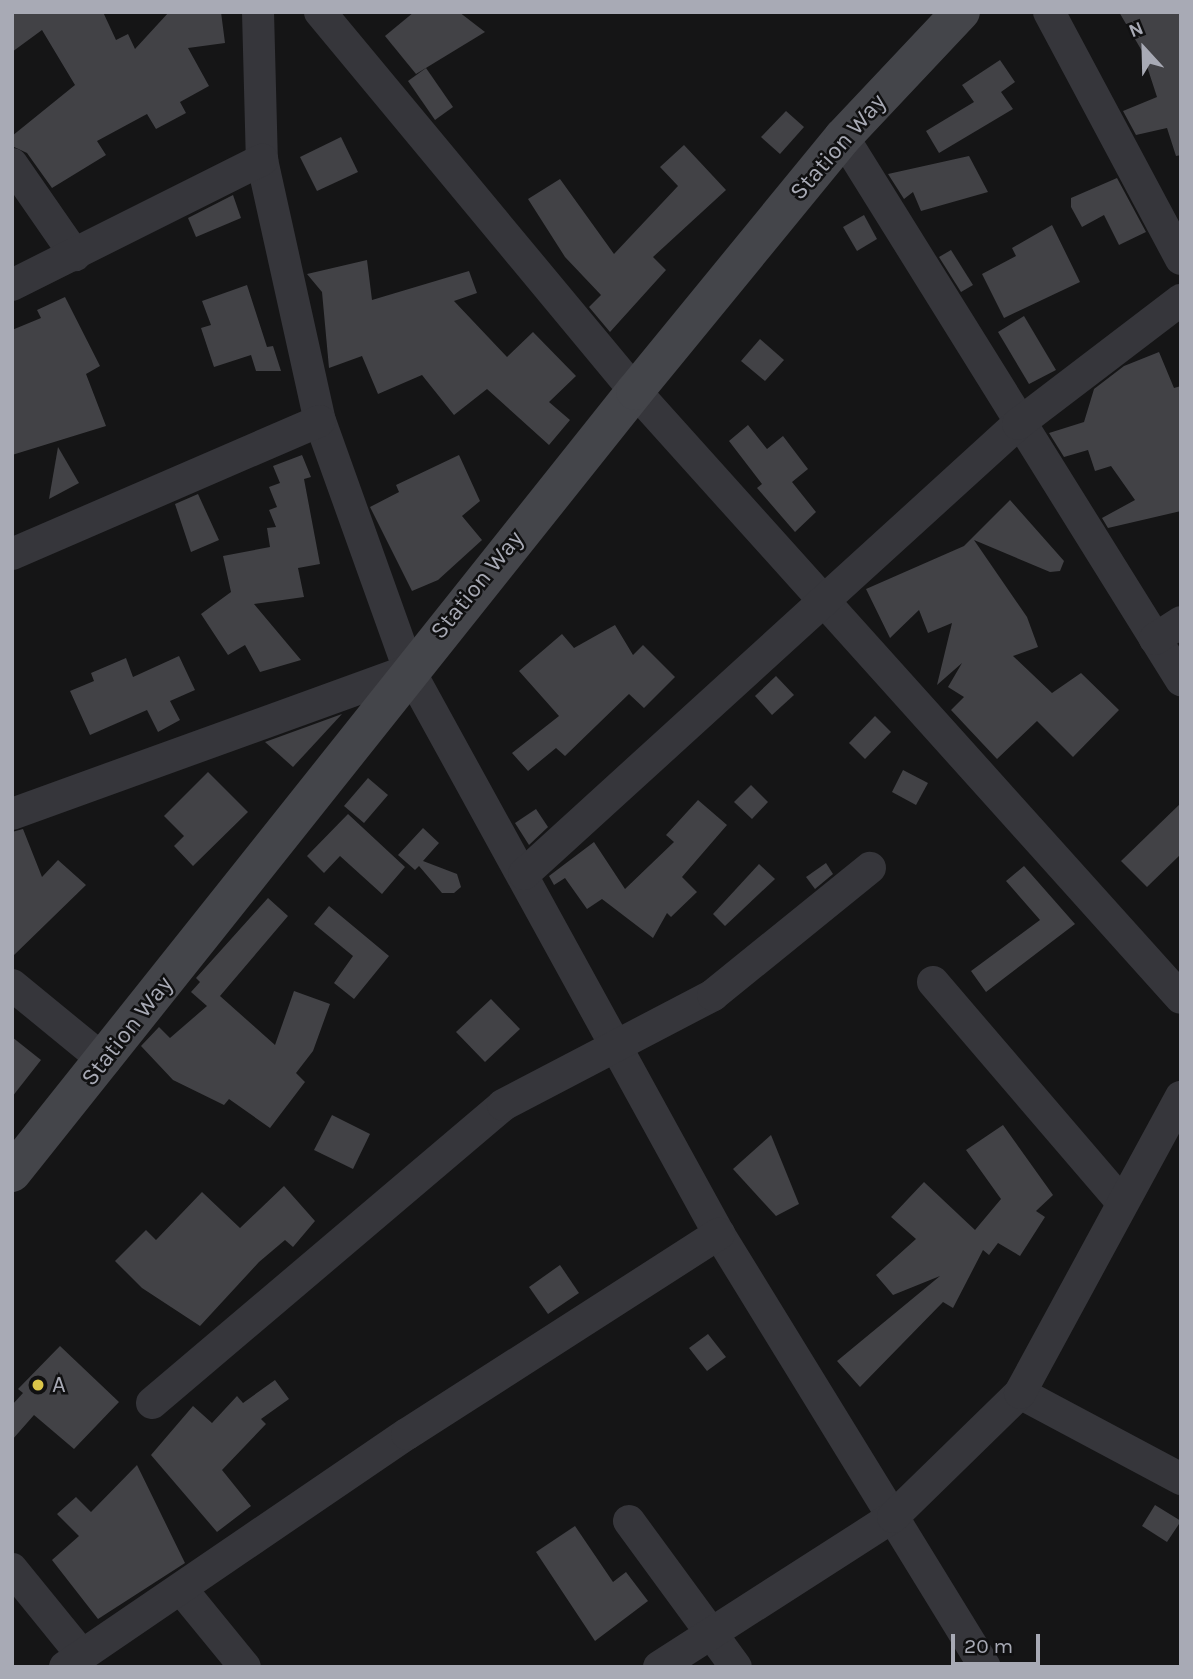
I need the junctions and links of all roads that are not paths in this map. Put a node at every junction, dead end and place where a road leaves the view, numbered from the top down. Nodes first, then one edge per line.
1 (258, 12) edge
2 (320, 12) edge
3 (961, 12) edge
4 (1049, 12) edge
5 (843, 137) junction
6 (262, 160) junction
7 (12, 164) edge
8 (75, 255) junction
9 (1181, 259) edge
10 (12, 285) edge
11 (1181, 300) edge
12 (635, 391) junction
13 (320, 421) junction
14 (1018, 425) junction
15 (12, 554) edge
16 (822, 604) junction
17 (1168, 630) edge
18 (409, 670) junction
19 (1181, 680) edge
20 (12, 814) edge
21 (870, 868) dead end
22 (524, 874) junction
23 (933, 982) dead end
24 (12, 985) edge
25 (1181, 998) edge
26 (614, 1042) junction
27 (105, 1061) junction
28 (1181, 1097) edge
29 (12, 1173) edge
30 (1121, 1201) junction
31 (719, 1234) junction
32 (1020, 1393) junction
33 (152, 1403) dead end
34 (1181, 1479) edge
35 (893, 1517) junction
36 (629, 1521) dead end
37 (12, 1569) edge
38 (182, 1590) junction
39 (711, 1632) junction
40 (73, 1661) edge
41 (245, 1667) edge
42 (659, 1667) edge
43 (736, 1667) edge
44 (985, 1667) edge

1 - 6 street
2 - 12 street
3 - 5 main road, Station Way
4 - 9 street
5 - 12 main road, Station Way
5 - 14 street
6 - 8 street
6 - 13 street
7 - 8 street
8 - 10 street
11 - 14 street
12 - 16 street
12 - 18 main road, Station Way
13 - 15 street
13 - 18 street
14 - 16 street
14 - 17 street
16 - 22 street
16 - 25 street
17 - 19 street
18 - 20 street
18 - 22 street
18 - 27 main road, Station Way
21 - 26 street
22 - 26 street
23 - 30 street
24 - 27 street
26 - 31 street
26 - 33 street
27 - 29 main road, Station Way
28 - 30 street
30 - 32 street
31 - 35 street
31 - 38 street
32 - 34 street
32 - 35 street
35 - 39 street
35 - 44 street
36 - 39 street
37 - 40 street
38 - 40 street
38 - 41 street
39 - 42 street
39 - 43 street

